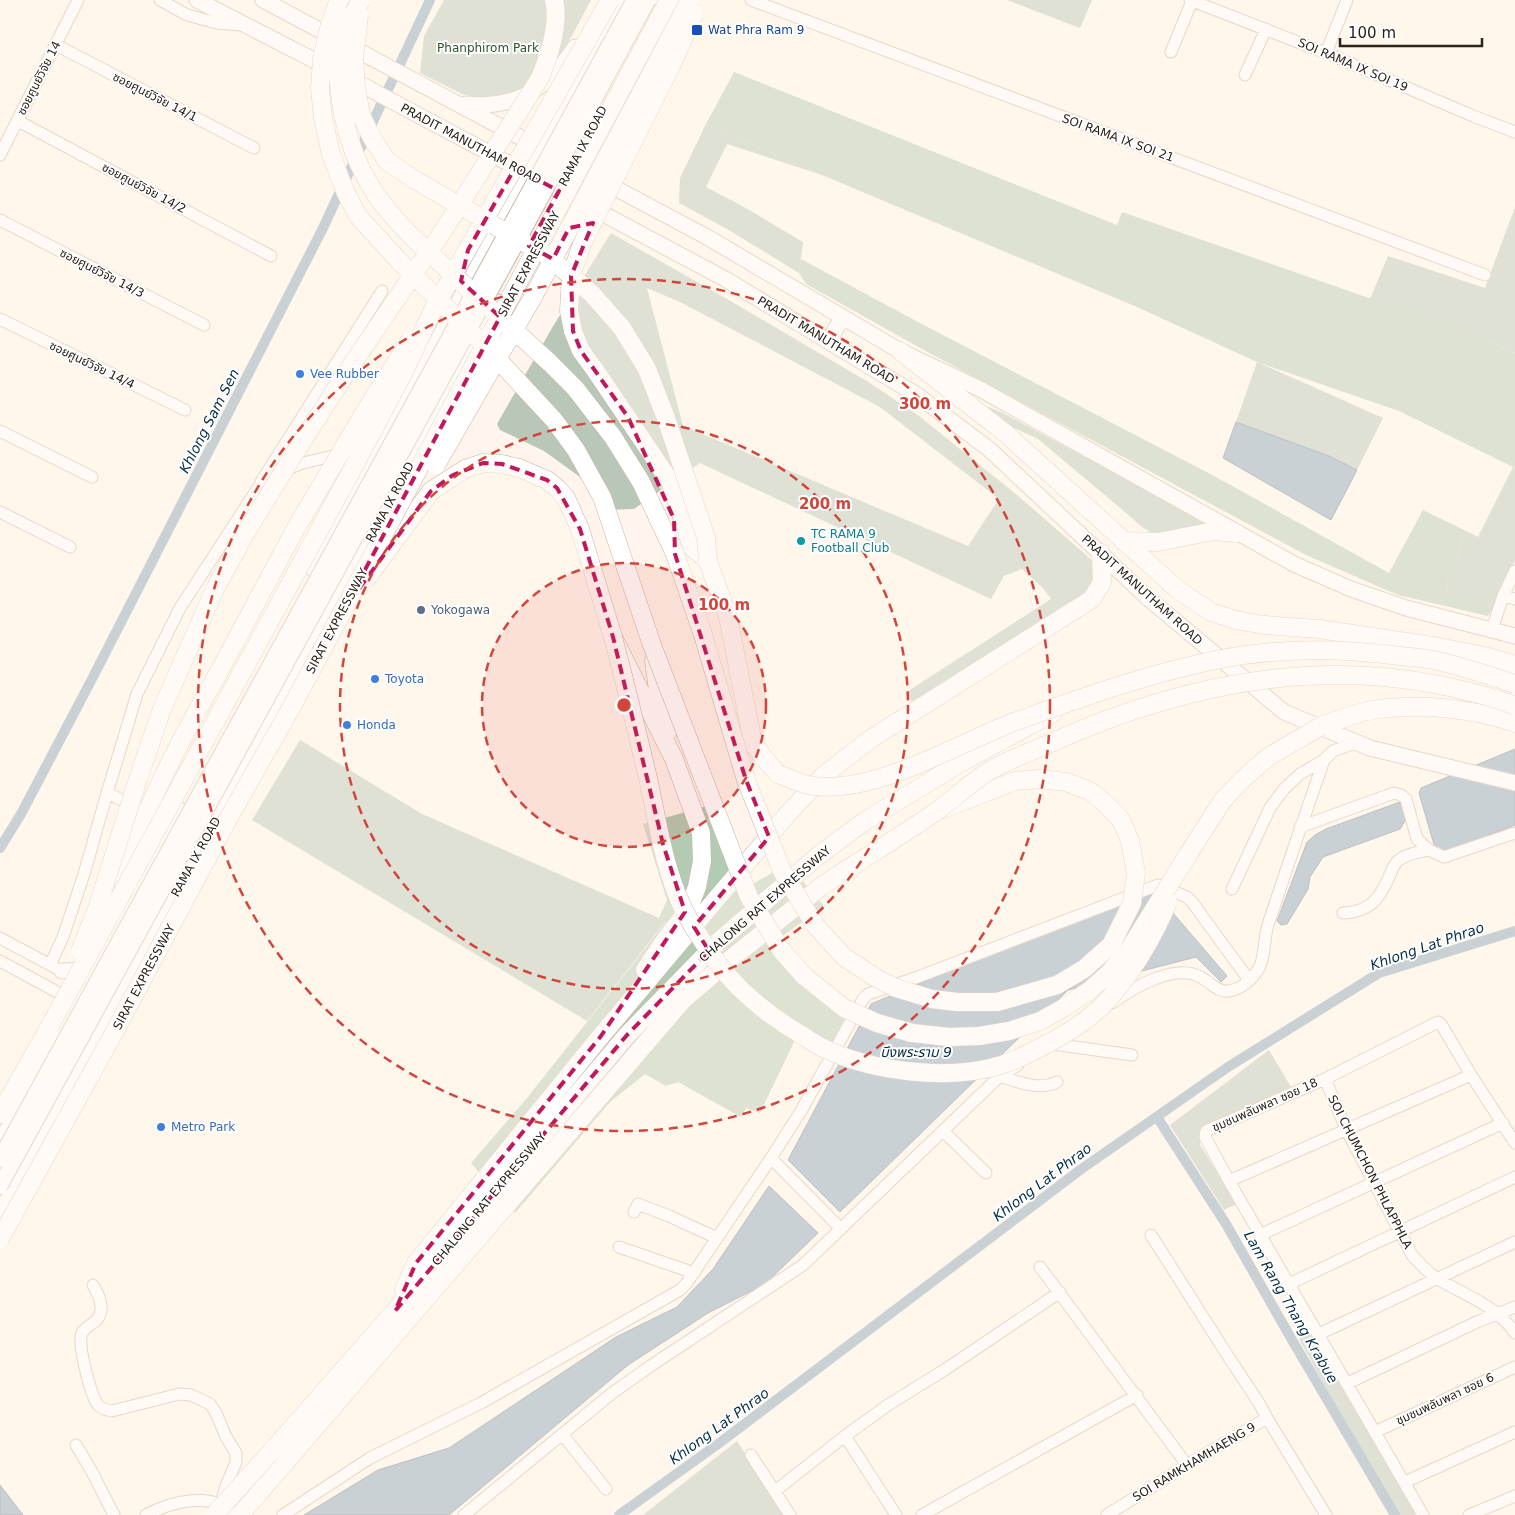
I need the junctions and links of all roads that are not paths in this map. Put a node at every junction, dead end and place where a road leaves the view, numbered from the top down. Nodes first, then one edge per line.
1 (78, 0) edge
2 (160, 0) edge
3 (197, 0) edge
4 (263, 0) edge
5 (272, 0) edge
6 (339, 0) edge
7 (361, 0) edge
8 (554, 0) edge
9 (603, 0) edge
10 (610, 0) edge
11 (622, 0) edge
12 (634, 0) edge
13 (648, 0) edge
14 (662, 0) edge
15 (669, 0) edge
16 (678, 0) edge
17 (690, 0) edge
18 (700, 0) edge
19 (751, 0) edge
20 (1191, 0) edge
21 (1347, 0) edge
22 (300, 20) junction
23 (611, 20) junction
24 (248, 26) junction
25 (1266, 29) junction
26 (647, 43) junction
27 (56, 45) junction
28 (1170, 52) dead end
29 (1326, 53) junction
30 (1245, 75) dead end
31 (457, 103) junction
32 (18, 121) junction
33 (1515, 132) edge
34 (254, 148) dead end
35 (541, 148) junction
36 (0, 155) edge
37 (501, 160) junction
38 (573, 165) junction
39 (528, 174) junction
40 (617, 188) junction
41 (559, 191) junction
42 (613, 219) junction
43 (0, 220) edge
44 (527, 250) junction
45 (271, 256) dead end
46 (1485, 275) dead end
47 (382, 292) dead end
48 (458, 303) junction
49 (434, 308) junction
50 (0, 319) edge
51 (845, 319) junction
52 (204, 325) dead end
53 (832, 344) junction
54 (900, 351) junction
55 (185, 410) dead end
56 (628, 417) junction
57 (0, 431) edge
58 (381, 444) junction
59 (92, 477) dead end
60 (258, 488) junction
61 (0, 512) edge
62 (1236, 533) junction
63 (1123, 541) junction
64 (70, 547) dead end
65 (365, 548) junction
66 (1101, 553) junction
67 (675, 554) junction
68 (708, 561) junction
69 (1515, 571) edge
70 (1502, 596) junction
71 (1515, 599) edge
72 (344, 609) junction
73 (1492, 630) junction
74 (1515, 636) edge
75 (613, 637) junction
76 (652, 645) junction
77 (1515, 665) edge
78 (1515, 684) edge
79 (1079, 698) junction
80 (1515, 706) edge
81 (1515, 723) edge
82 (1355, 743) junction
83 (674, 759) junction
84 (1324, 760) junction
85 (1515, 783) edge
86 (107, 793) junction
87 (147, 812) junction
88 (935, 812) junction
89 (1300, 827) junction
90 (1515, 832) edge
91 (1429, 850) junction
92 (1189, 853) junction
93 (1232, 888) dead end
94 (1343, 912) dead end
95 (1, 938) edge
96 (108, 946) junction
97 (0, 961) edge
98 (56, 968) junction
99 (95, 970) junction
100 (1249, 980) junction
101 (87, 984) junction
102 (117, 1000) junction
103 (77, 1003) junction
104 (107, 1018) junction
105 (48, 1028) junction
106 (601, 1036) junction
107 (1053, 1044) junction
108 (1132, 1055) dead end
109 (1471, 1075) junction
110 (1000, 1076) junction
111 (1325, 1078) junction
112 (1057, 1082) dead end
113 (0, 1114) edge
114 (1503, 1123) junction
115 (943, 1131) junction
116 (1347, 1131) junction
117 (2, 1138) edge
118 (1515, 1143) edge
119 (35, 1150) junction
120 (772, 1158) junction
121 (0, 1159) edge
122 (986, 1172) dead end
123 (1515, 1177) edge
124 (1229, 1181) junction
125 (1373, 1182) junction
126 (4, 1192) edge
127 (634, 1212) dead end
128 (0, 1213) edge
129 (841, 1229) junction
130 (1400, 1232) junction
131 (1151, 1235) dead end
132 (1260, 1235) junction
133 (0, 1238) edge
134 (717, 1238) junction
135 (1515, 1242) edge
136 (619, 1247) dead end
137 (1040, 1267) dead end
138 (694, 1273) junction
139 (1438, 1279) junction
140 (1289, 1284) junction
141 (93, 1285) dead end
142 (1060, 1292) junction
143 (1515, 1306) edge
144 (395, 1311) junction
145 (1499, 1314) junction
146 (1515, 1333) edge
147 (1319, 1334) junction
148 (1515, 1367) edge
149 (1348, 1383) junction
150 (1137, 1395) junction
151 (1267, 1418) junction
152 (1375, 1432) junction
153 (1515, 1432) edge
154 (562, 1434) junction
155 (845, 1436) junction
156 (76, 1445) dead end
157 (751, 1455) dead end
158 (1187, 1465) junction
159 (1405, 1482) junction
160 (606, 1489) dead end
161 (775, 1491) junction
162 (1515, 1496) edge
163 (217, 1510) edge
164 (114, 1515) edge
165 (146, 1515) edge
166 (234, 1515) edge
167 (240, 1515) edge
168 (283, 1515) edge
169 (464, 1515) edge
170 (790, 1515) edge
171 (896, 1515) edge
172 (922, 1515) edge
173 (1107, 1515) edge
174 (1326, 1515) edge
175 (1423, 1515) edge
176 (1469, 1515) edge

1 - 27 street, ซอยศูนย์วิจัย 14
2 - 24 street
3 - 24 main road, PRADIT MANUTHAM ROAD
4 - 22 main road
5 - 22 street
6 - 76 highway, bridge
7 - 67 highway, bridge
7 - 68 highway, bridge
8 - 105 highway, bridge
9 - 31 main road
10 - 49 highway, bridge
11 - 23 main road
12 - 121 main road, RAMA IX ROAD, bridge
13 - 126 main road, RAMA IX ROAD, bridge
14 - 26 main road
15 - 72 highway, SIRAT EXPRESSWAY, bridge
16 - 26 main road, RAMA IX ROAD
17 - 65 highway, bridge
18 - 56 highway, bridge
19 - 46 street, SOI RAMA IX SOI 21
20 - 25 street, SOI RAMA IX SOI 19
20 - 28 street
21 - 29 street
22 - 31 main road
23 - 26 main road
23 - 35 main road
24 - 37 main road, PRADIT MANUTHAM ROAD
25 - 29 street, SOI RAMA IX SOI 19
25 - 30 street
26 - 38 main road, RAMA IX ROAD
26 - 40 main road
27 - 32 street, ซอยศูนย์วิจัย 14
27 - 34 street, ซอยศูนย์วิจัย 14/1
29 - 33 street, SOI RAMA IX SOI 19
31 - 35 main road
32 - 36 street, ซอยศูนย์วิจัย 14
32 - 45 street, ซอยศูนย์วิจัย 14/2
35 - 38 main road
35 - 39 main road
37 - 39 main road, PRADIT MANUTHAM ROAD
37 - 48 main road
38 - 40 main road
38 - 41 main road, RAMA IX ROAD
39 - 41 main road, PRADIT MANUTHAM ROAD
39 - 48 main road
40 - 51 main road
41 - 42 main road, PRADIT MANUTHAM ROAD
41 - 44 main road, RAMA IX ROAD
42 - 44 main road
42 - 53 main road, PRADIT MANUTHAM ROAD
43 - 52 street, ซอยศูนย์วิจัย 14/3
44 - 65 main road, RAMA IX ROAD
47 - 60 street
48 - 58 main road
49 - 87 highway, bridge
49 - 105 highway, bridge
50 - 55 street, ซอยศูนย์วิจัย 14/4
51 - 53 main road
51 - 54 main road
53 - 66 main road, PRADIT MANUTHAM ROAD
54 - 62 main road
54 - 63 highway
56 - 67 highway
56 - 68 highway
57 - 59 street
58 - 60 street
58 - 96 main road
60 - 86 street
61 - 64 street
62 - 63 highway
62 - 73 main road
63 - 77 highway
65 - 102 main road, RAMA IX ROAD
66 - 82 main road, PRADIT MANUTHAM ROAD
66 - 106 highway, bridge
67 - 88 highway, bridge
68 - 79 highway, bridge
69 - 70 street
70 - 71 street
70 - 73 street
72 - 75 highway, bridge
72 - 133 highway, SIRAT EXPRESSWAY, bridge
73 - 74 main road
75 - 83 highway, bridge
75 - 92 highway, bridge
76 - 83 highway, bridge
76 - 92 highway, bridge
78 - 79 highway, CHALONG RAT EXPRESSWAY, bridge
79 - 144 highway, CHALONG RAT EXPRESSWAY, bridge
80 - 88 highway, CHALONG RAT EXPRESSWAY, bridge
81 - 92 highway, bridge
82 - 84 street
82 - 85 main road, PRADIT MANUTHAM ROAD
83 - 106 highway
84 - 89 street
84 - 93 street
86 - 87 street
86 - 98 street
87 - 96 highway
88 - 167 highway, CHALONG RAT EXPRESSWAY, bridge
89 - 91 street
89 - 100 street
90 - 91 street
91 - 94 street
95 - 98 street
96 - 99 main road
97 - 103 street
98 - 99 main road
98 - 101 street
99 - 101 main road
100 - 107 street
100 - 120 street
101 - 102 street
101 - 103 main road
102 - 104 main road, RAMA IX ROAD
103 - 104 street
103 - 117 main road
104 - 119 main road, RAMA IX ROAD
105 - 113 highway
106 - 144 highway
107 - 108 street
107 - 110 street
109 - 111 street, ชุมชนพลับพลา ซอย 18
109 - 114 street
109 - 116 street
110 - 112 street
110 - 115 street
111 - 116 street, SOI CHUMCHON PHLAPPHLA
111 - 124 street, ชุมชนพลับพลา ซอย 18
114 - 118 street
114 - 125 street
115 - 122 street
115 - 129 street
116 - 124 street
116 - 125 street, SOI CHUMCHON PHLAPPHLA
119 - 126 main road, RAMA IX ROAD
119 - 133 main road
120 - 129 street
120 - 134 street
123 - 130 street
124 - 132 street
125 - 130 street, SOI CHUMCHON PHLAPPHLA
125 - 132 street
126 - 128 main road, RAMA IX ROAD
127 - 134 street
129 - 154 street
130 - 139 street, SOI CHUMCHON PHLAPPHLA
130 - 140 street
131 - 151 street, SOI RAMKHAMHAENG 9
132 - 140 street
134 - 138 street
135 - 139 street
136 - 138 street
137 - 142 street
138 - 168 street
139 - 145 street, SOI CHUMCHON PHLAPPHLA
139 - 147 street
140 - 147 street
141 - 163 street
142 - 150 street
142 - 155 street
143 - 145 street
144 - 163 highway, CHALONG RAT EXPRESSWAY, bridge
145 - 146 street, SOI CHUMCHON PHLAPPHLA
145 - 149 street
147 - 149 street
148 - 152 street, ชุมชนพลับพลา ซอย 6
149 - 152 street
150 - 158 street
150 - 172 street
151 - 158 street, SOI RAMKHAMHAENG 9
151 - 174 street
152 - 159 street
153 - 159 street
154 - 160 street
154 - 169 street
155 - 161 street
155 - 171 street
156 - 164 street
157 - 161 street
158 - 173 street, SOI RAMKHAMHAENG 9
159 - 175 street
161 - 170 street
162 - 176 street
163 - 165 street
163 - 166 street

